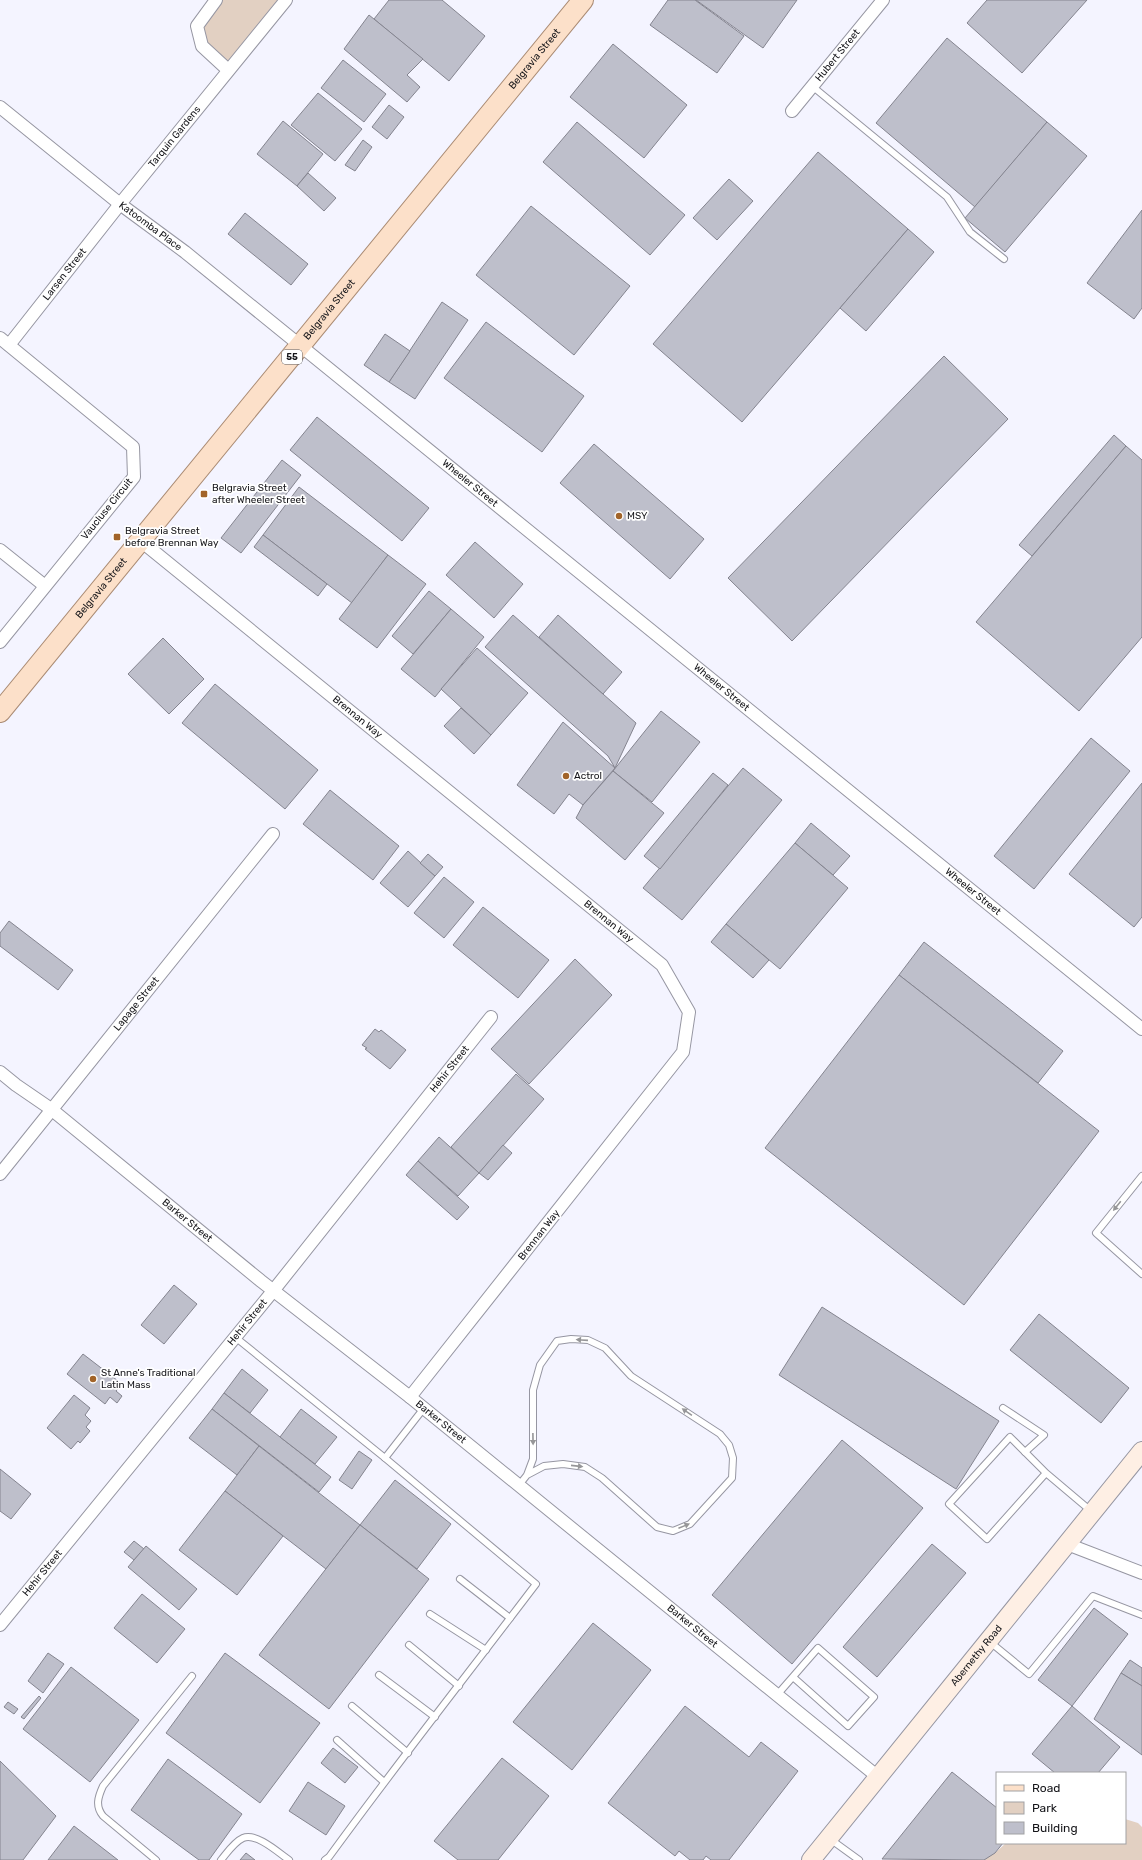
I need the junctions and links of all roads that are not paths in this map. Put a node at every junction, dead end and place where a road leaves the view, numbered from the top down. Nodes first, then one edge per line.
1 (216, 0) edge
2 (286, 0) edge
3 (583, 0) edge
4 (883, 0) edge
5 (228, 70) junction
6 (812, 86) junction
7 (0, 106) edge
8 (792, 111) dead end
9 (120, 204) junction
10 (1004, 259) dead end
11 (4, 341) edge
12 (300, 346) junction
13 (141, 541) junction
14 (0, 550) edge
15 (45, 586) junction
16 (0, 642) edge
17 (0, 712) edge
18 (273, 834) dead end
19 (491, 1017) dead end
20 (1142, 1029) edge
21 (0, 1072) edge
22 (51, 1109) junction
23 (0, 1174) edge
24 (1142, 1176) edge
25 (1142, 1274) edge
26 (273, 1290) junction
27 (235, 1337) junction
28 (410, 1397) junction
29 (424, 1408) junction
30 (1003, 1408) dead end
31 (1142, 1451) edge
32 (1025, 1452) junction
33 (385, 1458) junction
34 (1046, 1473) junction
35 (527, 1475) junction
36 (519, 1486) junction
37 (1092, 1512) junction
38 (1067, 1544) junction
39 (1142, 1573) edge
40 (460, 1580) dead end
41 (430, 1614) dead end
42 (1142, 1615) edge
43 (510, 1618) junction
44 (0, 1625) edge
45 (988, 1640) junction
46 (409, 1646) dead end
47 (486, 1650) junction
48 (379, 1675) dead end
49 (192, 1676) dead end
50 (794, 1678) junction
51 (459, 1686) junction
52 (777, 1695) junction
53 (352, 1706) dead end
54 (435, 1717) junction
55 (337, 1740) dead end
56 (408, 1753) junction
57 (878, 1777) junction
58 (384, 1782) junction
59 (829, 1838) junction
60 (156, 1860) edge
61 (221, 1860) edge
62 (289, 1860) edge
63 (325, 1860) edge
64 (811, 1860) edge
65 (859, 1860) edge

1 - 5 street
2 - 5 street, Tarquin Gardens
3 - 12 main road, Belgravia Street / 55
4 - 6 street, Hubert Street
5 - 9 street, Tarquin Gardens
6 - 8 street, Hubert Street
6 - 10 lane
7 - 9 street, Katoomba Place
9 - 11 street, Larsen Street
9 - 12 street, Katoomba Place
11 - 15 street, Vaucluse Circuit
12 - 13 main road, Belgravia Street / 55
12 - 20 street, Wheeler Street
13 - 17 main road, Belgravia Street / 55
13 - 28 street, Brennan Way
14 - 15 street
15 - 16 street, Vaucluse Circuit
18 - 22 street, Lapage Street
19 - 26 street, Hehir Street
21 - 22 street, Barker Street
22 - 23 street, Lapage Street
22 - 26 street, Barker Street
24 -> 25 lane
26 - 27 street, Hehir Street
26 - 28 street, Barker Street
27 - 33 lane
27 - 44 street, Hehir Street
28 - 29 street, Barker Street
29 - 33 lane
29 - 36 street, Barker Street
30 - 32 lane
31 - 37 street, Abernethy Road
32 - 34 lane
32 - 34 lane
33 - 43 lane
34 - 37 lane
35 -> 35 lane
35 - 36 lane
36 - 52 street, Barker Street
37 - 38 street, Abernethy Road
38 - 39 street
38 - 45 street, Abernethy Road
40 - 43 lane
41 - 47 lane
42 - 45 lane
43 - 47 lane
45 - 57 street, Abernethy Road
46 - 51 lane
47 - 51 lane
48 - 54 lane
49 - 60 lane
50 - 50 lane
50 - 52 lane
51 - 54 lane
52 - 57 street, Barker Street
53 - 56 lane
54 - 56 lane
55 - 58 lane
56 - 58 lane
57 - 59 street, Abernethy Road
58 - 63 lane
59 - 64 street, Abernethy Road
59 - 65 lane
61 - 62 lane

